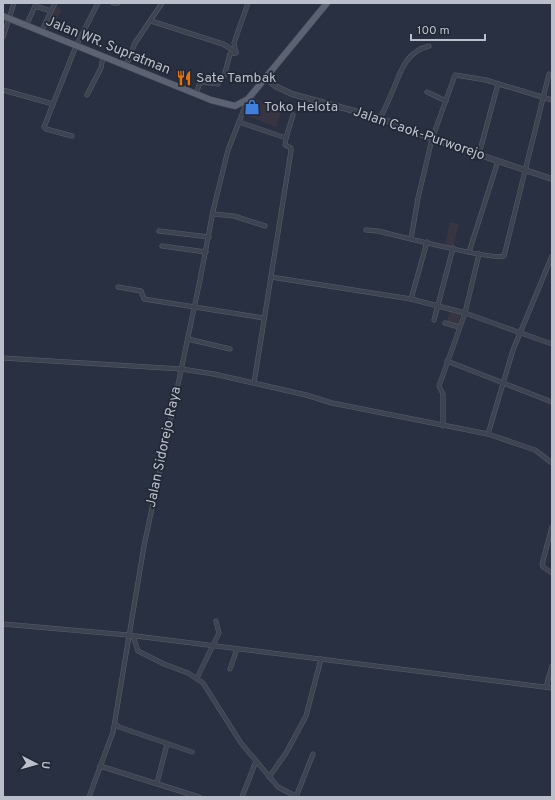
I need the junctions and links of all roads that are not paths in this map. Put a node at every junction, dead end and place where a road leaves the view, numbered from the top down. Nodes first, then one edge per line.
1 (14, 3) edge
2 (55, 3) edge
3 (98, 3) edge
4 (113, 3) edge
5 (118, 3) edge
6 (162, 3) edge
7 (248, 3) edge
8 (327, 3) edge
9 (51, 10) junction
10 (6, 17) edge
11 (151, 21) junction
12 (26, 26) junction
13 (41, 32) junction
14 (3, 37) edge
15 (76, 46) junction
16 (430, 46) dead end
17 (236, 53) junction
18 (103, 57) junction
19 (126, 66) junction
20 (549, 74) dead end
21 (265, 78) junction
22 (498, 84) junction
23 (3, 90) edge
24 (427, 92) dead end
25 (196, 94) junction
26 (88, 95) dead end
27 (544, 98) junction
28 (248, 99) junction
29 (552, 100) edge
30 (446, 101) junction
31 (53, 104) junction
32 (293, 115) dead end
33 (380, 118) junction
34 (238, 122) junction
35 (72, 136) dead end
36 (286, 138) junction
37 (432, 139) junction
38 (478, 154) junction
39 (498, 161) junction
40 (525, 170) junction
41 (552, 178) edge
42 (214, 214) junction
43 (265, 226) dead end
44 (366, 230) dead end
45 (159, 231) dead end
46 (209, 237) junction
47 (411, 238) junction
48 (427, 242) junction
49 (162, 246) dead end
50 (453, 248) junction
51 (206, 252) junction
52 (469, 252) junction
53 (479, 254) junction
54 (552, 256) edge
55 (271, 276) junction
56 (118, 287) dead end
57 (411, 299) junction
58 (439, 305) junction
59 (194, 307) junction
60 (465, 313) junction
61 (264, 318) junction
62 (434, 320) dead end
63 (445, 324) dead end
64 (459, 327) junction
65 (520, 333) junction
66 (188, 339) junction
67 (552, 344) edge
68 (230, 349) dead end
69 (3, 358) edge
70 (448, 361) junction
71 (181, 369) junction
72 (502, 382) junction
73 (254, 383) junction
74 (552, 402) edge
75 (443, 426) junction
76 (488, 434) junction
77 (552, 463) edge
78 (552, 527) edge
79 (552, 573) edge
80 (216, 621) dead end
81 (3, 624) edge
82 (130, 635) junction
83 (214, 646) junction
84 (237, 649) junction
85 (321, 659) junction
86 (552, 666) edge
87 (230, 669) dead end
88 (197, 678) junction
89 (546, 687) junction
90 (552, 688) edge
91 (114, 724) junction
92 (167, 744) junction
93 (192, 752) dead end
94 (313, 754) dead end
95 (256, 761) junction
96 (100, 766) junction
97 (269, 777) junction
98 (157, 783) junction
99 (295, 796) edge
100 (90, 797) edge
101 (199, 797) edge
102 (242, 797) edge

1 - 10 street
2 - 9 street
3 - 15 street
4 - 5 street
6 - 11 street
7 - 17 street
8 - 21 main road
9 - 12 street
9 - 13 street
10 - 12 main road, Jalan WR. Supratman
10 - 14 street
11 - 17 street
11 - 19 street
12 - 13 main road, Jalan WR. Supratman
13 - 15 main road, Jalan WR. Supratman
15 - 18 main road, Jalan WR. Supratman
15 - 31 street
16 - 33 street
17 - 25 street
18 - 19 main road, Jalan WR. Supratman
18 - 26 street
19 - 25 main road, Jalan WR. Supratman
20 - 27 street
21 - 28 main road
21 - 33 street, Jalan Caok-Purworejo
22 - 27 street
22 - 30 street
22 - 38 street
23 - 31 street
24 - 30 street
25 - 28 main road, Jalan WR. Supratman
27 - 29 street
27 - 40 street
28 - 34 street, Jalan Sidorejo Raya
30 - 37 street
31 - 35 street
32 - 36 street
33 - 37 street, Jalan Caok-Purworejo
34 - 36 street
34 - 42 street, Jalan Sidorejo Raya
36 - 55 street
37 - 38 street, Jalan Caok-Purworejo
37 - 47 street
38 - 39 street, Jalan Caok-Purworejo
39 - 40 street, Jalan Caok-Purworejo
39 - 52 street
40 - 41 street, Jalan Caok-Purworejo
40 - 53 street
42 - 43 street
42 - 46 street, Jalan Sidorejo Raya
44 - 47 street
45 - 46 street
46 - 51 street, Jalan Sidorejo Raya
47 - 48 street
48 - 50 street
48 - 57 street
49 - 51 street
50 - 52 street
50 - 58 street
51 - 59 street, Jalan Sidorejo Raya
52 - 53 street
53 - 60 street
54 - 65 street
55 - 57 street
55 - 61 street
56 - 59 street
57 - 58 street
58 - 60 street
58 - 62 street
59 - 61 street
59 - 66 street, Jalan Sidorejo Raya
60 - 64 street
60 - 65 street
61 - 73 street
63 - 64 street
64 - 70 street
65 - 67 street
65 - 72 street
66 - 68 street
66 - 71 street, Jalan Sidorejo Raya
69 - 71 street
70 - 72 street
70 - 75 street
71 - 73 street
71 - 82 street, Jalan Sidorejo Raya
72 - 74 street
72 - 76 street
73 - 75 street
75 - 76 street
76 - 77 street
78 - 79 street
80 - 83 street
81 - 82 street
82 - 83 street
82 - 88 street
82 - 91 street, Jalan Sidorejo Raya
83 - 84 street
83 - 88 street
84 - 85 street
84 - 87 street
85 - 89 street
85 - 97 street
86 - 89 street
88 - 95 street
89 - 90 street
91 - 92 street
91 - 96 street, Jalan Sidorejo Raya
92 - 93 street
92 - 98 street
94 - 99 street
95 - 97 street
95 - 102 street
96 - 98 street
96 - 100 street, Jalan Sidorejo Raya
97 - 99 street
98 - 101 street

